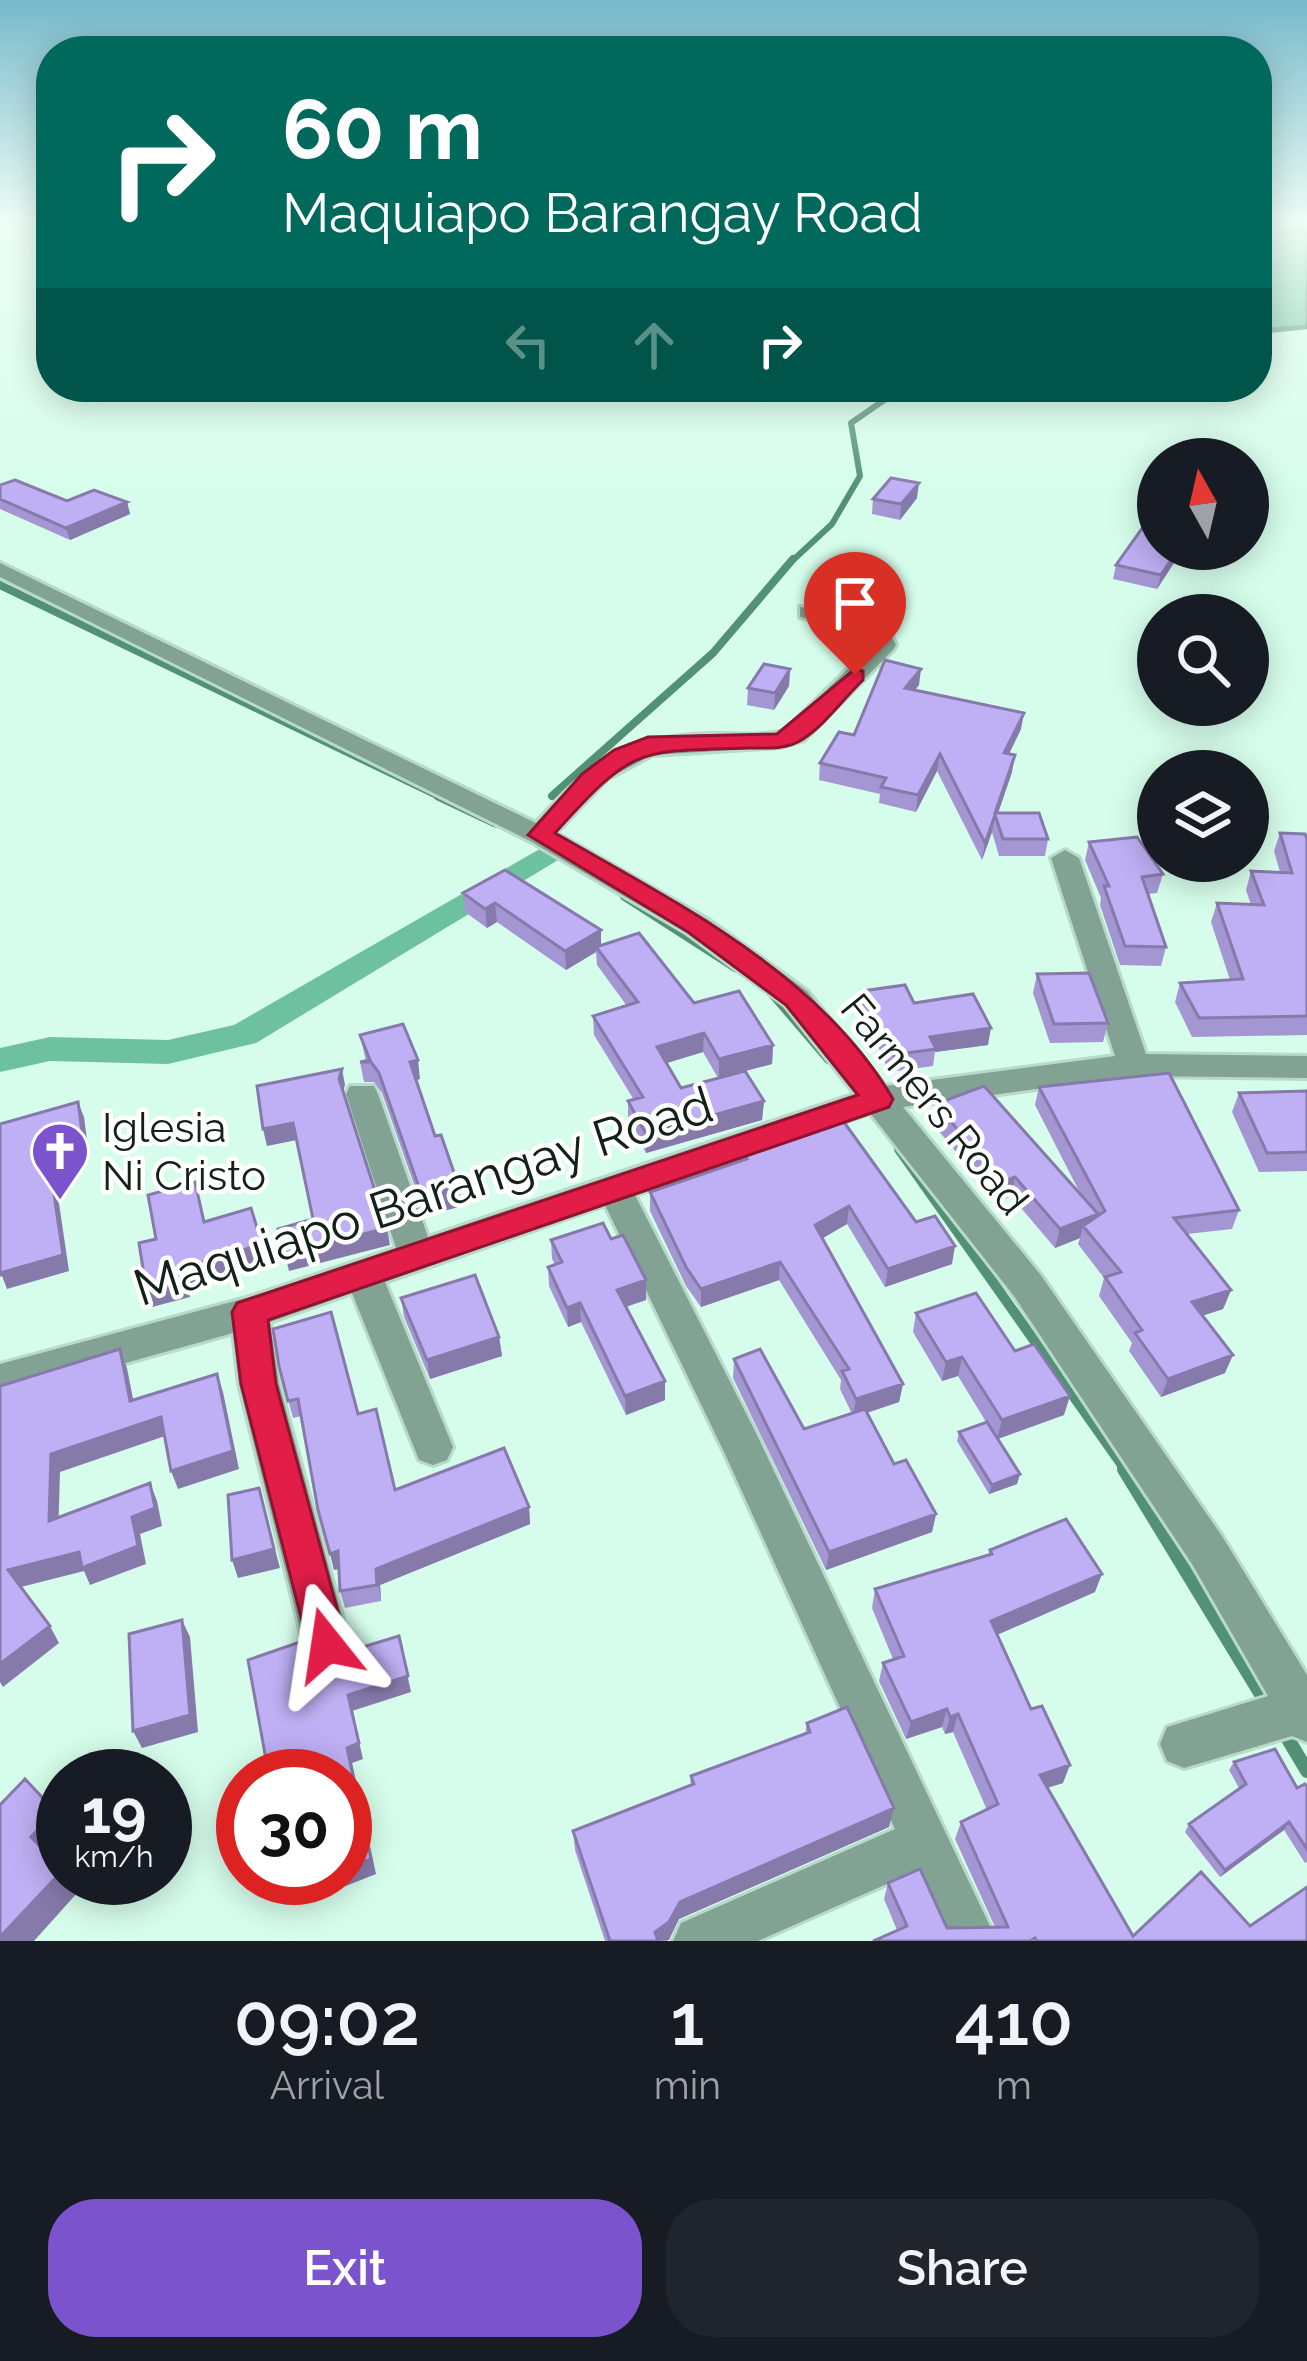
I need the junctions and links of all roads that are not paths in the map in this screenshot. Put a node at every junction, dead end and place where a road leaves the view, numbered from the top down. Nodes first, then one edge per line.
1 (0, 569) edge
2 (808, 612) dead end
3 (540, 835) junction
4 (1065, 858) dead end
5 (1134, 1065) junction
6 (1307, 1066) edge
7 (362, 1094) dead end
8 (870, 1102) junction
9 (615, 1190) junction
10 (417, 1258) junction
11 (363, 1274) junction
12 (250, 1312) junction
13 (0, 1381) edge
14 (433, 1447) dead end
15 (327, 1645) dead end
16 (1288, 1718) edge
17 (1184, 1744) dead end
18 (926, 1841) junction
19 (972, 1940) edge
20 (699, 1941) edge

1 - 3 street, Farmers Road
2 - 3 street
3 - 8 street, Farmers Road
4 - 5 street
5 - 6 street, Maquiapo Barangay Road
5 - 8 street, Maquiapo Barangay Road
7 - 10 street
8 - 9 street, Maquiapo Barangay Road
8 - 16 street, Farmers Road
9 - 10 street, Maquiapo Barangay Road
9 - 18 street
10 - 11 street, Maquiapo Barangay Road
11 - 12 street, Maquiapo Barangay Road
11 - 14 street
12 - 13 street, Maquiapo Barangay Road
12 - 15 street
16 - 17 street
18 - 19 street
18 - 20 street

